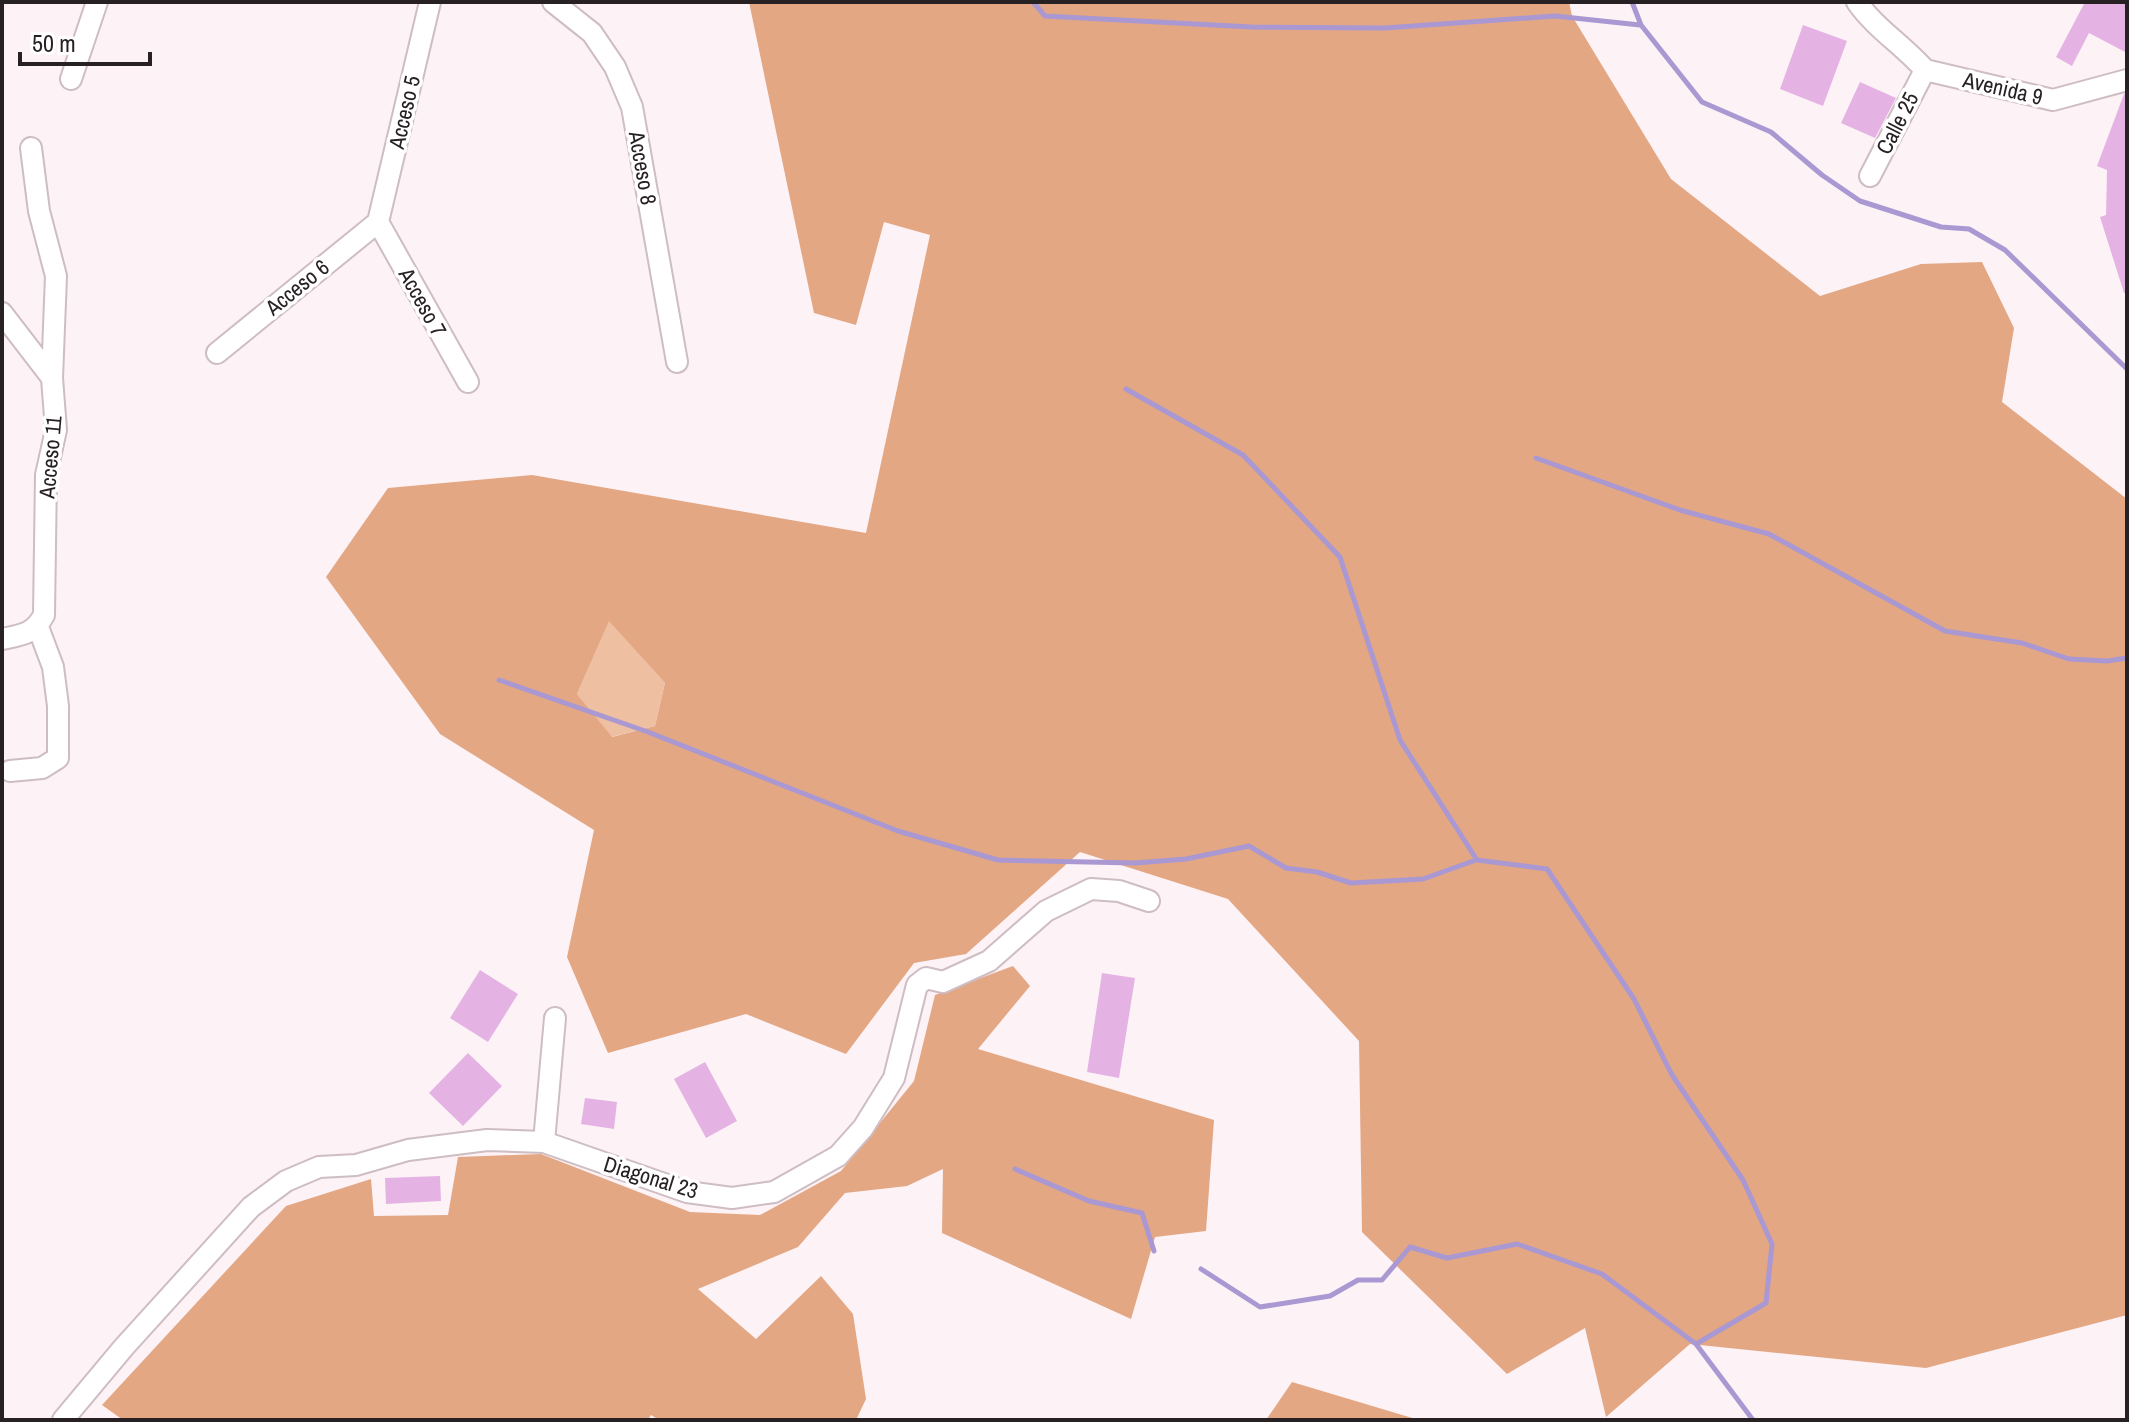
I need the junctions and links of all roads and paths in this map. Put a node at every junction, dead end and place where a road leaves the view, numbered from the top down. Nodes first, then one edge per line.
1 (97, 2) edge
2 (430, 2) edge
3 (553, 2) edge
4 (1857, 2) edge
5 (1925, 70) junction
6 (71, 79) dead end
7 (2127, 80) edge
8 (31, 148) dead end
9 (1870, 176) dead end
10 (378, 222) junction
11 (2, 313) edge
12 (217, 353) dead end
13 (677, 362) dead end
14 (52, 378) junction
15 (468, 382) dead end
16 (38, 627) junction
17 (2, 639) edge
18 (10, 771) dead end
19 (1149, 901) dead end
20 (555, 1018) dead end
21 (544, 1142) junction
22 (63, 1420) edge

1 - 6 street
2 - 10 street, Acceso 5
3 - 13 street, Acceso 8
4 - 5 street, Calle 25
5 - 7 street, Avenida 9
5 - 9 street, Calle 25
8 - 14 street, Acceso 11
10 - 12 street, Acceso 6
10 - 15 street, Acceso 7
11 - 14 street
14 - 16 street, Acceso 11
16 - 17 street
16 - 18 street
19 - 21 street, Diagonal 23
20 - 21 street
21 - 22 street, Diagonal 23

